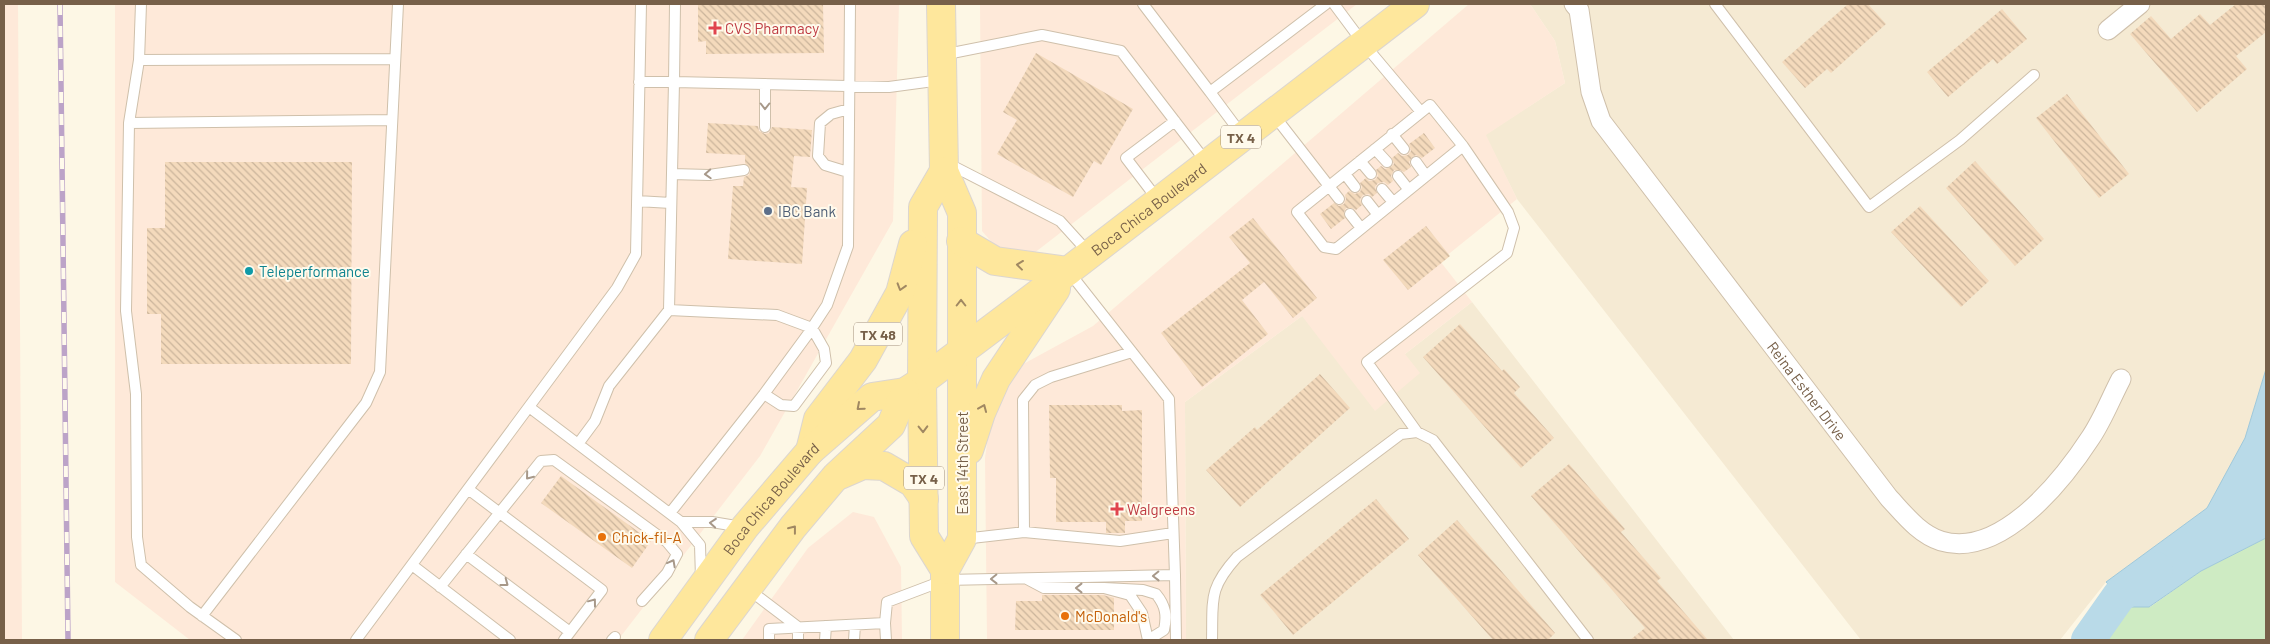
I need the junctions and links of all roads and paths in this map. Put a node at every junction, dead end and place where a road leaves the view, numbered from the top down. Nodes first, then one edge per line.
1 (141, 4) edge
2 (398, 4) edge
3 (640, 4) edge
4 (675, 4) edge
5 (850, 4) edge
6 (941, 4) edge
7 (1144, 4) edge
8 (1326, 4) edge
9 (1334, 4) edge
10 (1415, 4) edge
11 (1574, 4) edge
12 (1715, 4) edge
13 (2140, 4) edge
14 (2108, 30) dead end
15 (1363, 43) junction
16 (395, 59) junction
17 (138, 60) junction
18 (942, 67) junction
19 (2034, 75) dead end
20 (639, 82) junction
21 (674, 82) junction
22 (765, 84) junction
23 (849, 86) junction
24 (1210, 92) junction
25 (849, 109) junction
26 (1421, 112) junction
27 (1272, 113) junction
28 (392, 120) junction
29 (1175, 121) junction
30 (129, 122) junction
31 (765, 127) dead end
32 (1392, 134) junction
33 (1243, 136) junction
34 (1463, 146) junction
35 (1376, 148) junction
36 (1404, 149) dead end
37 (1360, 161) junction
38 (1387, 162) dead end
39 (1416, 162) dead end
40 (1207, 164) junction
41 (944, 166) junction
42 (744, 170) dead end
43 (848, 172) junction
44 (672, 174) junction
45 (1344, 174) junction
46 (1371, 174) dead end
47 (1398, 176) dead end
48 (1426, 176) junction
49 (1330, 186) junction
50 (1355, 187) dead end
51 (1382, 189) dead end
52 (1409, 190) junction
53 (1339, 199) dead end
54 (637, 201) junction
55 (1158, 201) junction
56 (1367, 201) dead end
57 (1393, 202) junction
58 (672, 203) junction
59 (923, 206) junction
60 (1350, 214) dead end
61 (1378, 215) junction
62 (1361, 228) junction
63 (961, 241) junction
64 (1090, 254) junction
65 (1068, 271) junction
66 (670, 310) junction
67 (812, 328) junction
68 (961, 352) junction
69 (1132, 352) junction
70 (2120, 379) dead end
71 (913, 386) junction
72 (764, 394) junction
73 (529, 407) junction
74 (1417, 432) junction
75 (578, 444) junction
76 (810, 451) junction
77 (962, 471) junction
78 (836, 476) junction
79 (468, 489) junction
80 (924, 499) junction
81 (500, 513) junction
82 (670, 513) junction
83 (681, 522) junction
84 (745, 527) junction
85 (1024, 532) junction
86 (1173, 533) junction
87 (962, 539) junction
88 (466, 554) junction
89 (412, 565) junction
90 (945, 575) junction
91 (1175, 575) junction
92 (1026, 579) junction
93 (440, 587) junction
94 (1104, 588) junction
95 (701, 589) junction
96 (747, 589) junction
97 (642, 601) dead end
98 (202, 616) junction
99 (885, 623) junction
100 (855, 625) junction
101 (826, 626) junction
102 (798, 628) junction
103 (567, 636) edge
104 (236, 640) edge
105 (356, 640) edge
106 (510, 640) edge
107 (663, 640) edge
108 (709, 640) edge
109 (769, 640) edge
110 (798, 640) edge
111 (826, 640) edge
112 (854, 640) edge
113 (886, 640) edge
114 (945, 640) edge
115 (1148, 640) edge
116 (1176, 640) edge
117 (1212, 640) edge
118 (1588, 640) edge

1 - 17 lane
2 - 16 lane
3 - 20 lane
4 - 21 lane
5 - 23 lane
6 - 18 main road
7 - 24 lane
8 - 24 lane
9 - 15 lane
10 - 15 main road, Boca Chica Boulevard / TX 4
11 - 70 street, Reina Esther Drive
12 - 19 lane
13 - 14 street
15 - 26 lane
15 - 27 main road, Boca Chica Boulevard / TX 4
16 - 17 lane
16 - 28 lane
17 - 30 lane
18 - 23 lane
18 - 29 lane
18 - 41 main road
20 - 21 lane
20 - 54 lane
21 - 22 lane
21 - 44 lane
22 - 23 lane
22 -> 31 lane
23 - 25 lane
24 - 33 lane
25 - 43 lane
25 - 43 lane
26 - 32 lane
26 - 34 lane
27 - 33 main road, Boca Chica Boulevard / TX 4
27 - 49 lane
28 - 30 lane
28 - 98 lane
29 - 40 lane
29 - 55 lane
30 - 98 lane
32 - 35 lane
32 - 36 lane
33 - 40 main road, Boca Chica Boulevard / TX 4
34 - 48 lane
34 - 74 lane
35 - 37 lane
35 - 38 lane
37 - 45 lane
37 - 46 lane
39 - 48 lane
40 - 55 main road, Boca Chica Boulevard / TX 4
41 - 59 main road, TX 48
41 - 63 main road, East 14th Street
41 - 64 lane
42 -> 44 lane
43 - 67 lane
44 - 58 lane
45 - 49 lane
45 - 50 lane
47 - 52 lane
48 - 52 lane
49 - 53 lane
49 - 62 lane
51 - 57 lane
52 - 57 lane
54 - 58 lane
54 - 73 lane
55 - 64 main road, Boca Chica Boulevard / TX 4
56 - 61 lane
57 - 61 lane
58 - 66 lane
59 - 71 main road
59 -> 76 main road, TX 48
60 - 62 lane
61 - 62 lane
65 -> 63 main road
68 -> 63 main road, East 14th Street
64 - 65 main road, Boca Chica Boulevard / TX 4
65 - 68 main road, Boca Chica Boulevard / TX 4
65 - 69 lane
77 -> 65 main road, TX 4
66 - 67 lane
66 - 75 lane
67 - 72 lane
67 - 72 lane
68 - 71 main road, Boca Chica Boulevard / TX 4
68 - 77 main road, East 14th Street
69 - 85 lane
69 - 86 lane
71 -> 76 main road, Boca Chica Boulevard / TX 48
71 - 78 main road
71 -> 80 main road, TX 4
72 - 82 lane
73 - 75 lane
73 - 79 lane
74 - 117 lane
74 - 118 lane
75 - 82 lane
76 - 84 main road, Boca Chica Boulevard / TX 48
77 - 87 main road, East 14th Street / TX 4
78 - 80 main road
96 -> 78 main road
79 - 81 lane
79 - 89 lane
80 - 90 main road, TX 4
81 - 88 lane
97 -> 81 lane
103 -> 81 lane
82 - 83 lane
84 -> 83 lane
83 - 95 lane
84 - 95 main road, Boca Chica Boulevard / TX 48
85 - 86 lane
85 - 87 lane
86 - 91 lane
87 - 90 main road, East 14th Street / TX 4
88 - 93 lane
88 -> 103 lane
89 - 93 lane
89 - 105 lane
92 -> 90 lane
90 - 99 lane
90 - 114 main road, East 14th Street / TX 4
91 -> 92 lane
91 - 116 lane
94 -> 92 lane
93 - 106 lane
94 - 115 lane
94 - 115 lane
95 - 107 main road, Boca Chica Boulevard / TX 48
96 - 102 lane
96 - 108 main road
98 - 104 lane
99 - 100 lane
99 - 113 lane
100 - 101 lane
100 - 112 lane
101 - 102 lane
101 - 111 lane
102 - 109 lane
102 - 110 lane

